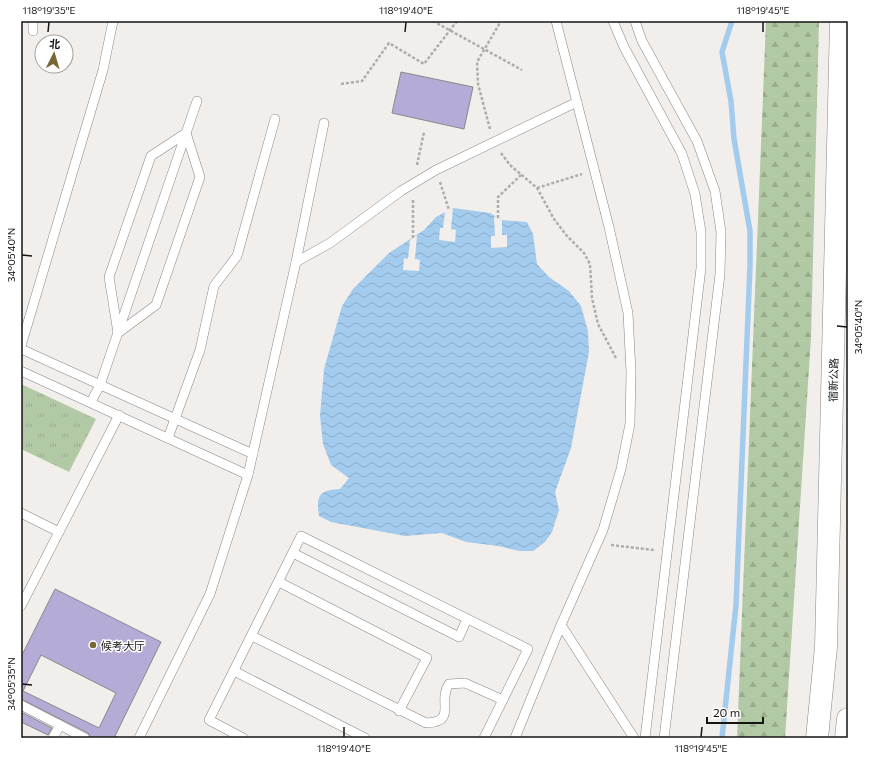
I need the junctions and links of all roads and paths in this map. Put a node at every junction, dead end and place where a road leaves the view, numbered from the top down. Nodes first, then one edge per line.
1 (33, 21) edge
2 (113, 21) edge
3 (433, 21) edge
4 (457, 21) edge
5 (501, 21) edge
6 (556, 21) edge
7 (613, 21) edge
8 (635, 21) edge
9 (841, 21) edge
10 (33, 31) dead end
11 (451, 31) junction
12 (484, 49) junction
13 (522, 70) dead end
14 (341, 84) dead end
15 (197, 101) dead end
16 (577, 102) junction
17 (275, 119) dead end
18 (324, 123) dead end
19 (424, 132) dead end
20 (186, 133) junction
21 (493, 142) junction
22 (436, 170) junction
23 (594, 170) junction
24 (521, 175) junction
25 (413, 184) junction
26 (537, 188) junction
27 (449, 210) dead end
28 (498, 218) dead end
29 (413, 238) dead end
30 (296, 262) junction
31 (118, 333) junction
32 (21, 346) edge
33 (21, 349) edge
34 (21, 370) edge
35 (631, 372) junction
36 (100, 385) junction
37 (91, 402) junction
38 (119, 416) junction
39 (174, 419) junction
40 (168, 438) junction
41 (252, 454) junction
42 (248, 475) junction
43 (21, 513) edge
44 (59, 532) junction
45 (597, 544) junction
46 (668, 551) junction
47 (293, 554) junction
48 (279, 582) junction
49 (21, 606) edge
50 (467, 620) junction
51 (561, 624) junction
52 (252, 636) junction
53 (234, 670) junction
54 (502, 700) junction
55 (21, 706) edge
56 (399, 711) junction
57 (848, 719) edge
58 (60, 725) junction
59 (53, 738) edge
60 (85, 738) edge
61 (139, 738) edge
62 (243, 738) edge
63 (365, 738) edge
64 (484, 738) edge
65 (515, 738) edge
66 (634, 738) edge
67 (645, 738) edge
68 (664, 738) edge
69 (817, 738) edge
70 (846, 738) edge

1 - 10 lane
2 - 32 lane
3 - 11 path
4 - 11 path
5 - 12 path
6 - 16 lane
7 - 46 lane
8 - 68 lane
9 - 69 highway, 宿新公路
11 - 12 path
11 - 14 path
12 - 13 path
12 - 21 path
15 - 20 lane
16 - 21 lane
16 - 23 lane
17 - 39 lane
18 - 30 lane
19 - 25 path
20 - 31 lane
20 - 31 lane
20 - 31 lane
21 - 22 lane
21 - 24 path
22 - 25 lane
22 - 27 path
23 - 26 path
23 - 35 lane
24 - 26 path
24 - 28 path
25 - 29 path
25 - 30 lane
26 - 35 path
30 - 41 lane
31 - 36 lane
33 - 36 lane
34 - 37 lane
35 - 45 lane
36 - 37 lane
36 - 39 lane
37 - 38 lane
38 - 40 lane
38 - 44 lane
39 - 40 lane
39 - 41 lane
40 - 42 lane
41 - 42 lane
42 - 61 lane
43 - 44 lane
44 - 49 lane
45 - 46 path
45 - 51 lane
46 - 67 lane
47 - 48 lane
47 - 50 lane
47 - 50 lane
48 - 52 lane
48 - 56 lane
50 - 54 lane
51 - 65 lane
51 - 66 lane
52 - 53 lane
52 - 56 lane
53 - 62 lane
53 - 63 lane
54 - 56 lane
54 - 64 lane
55 - 58 lane
57 - 70 highway
58 - 59 lane
58 - 60 lane

